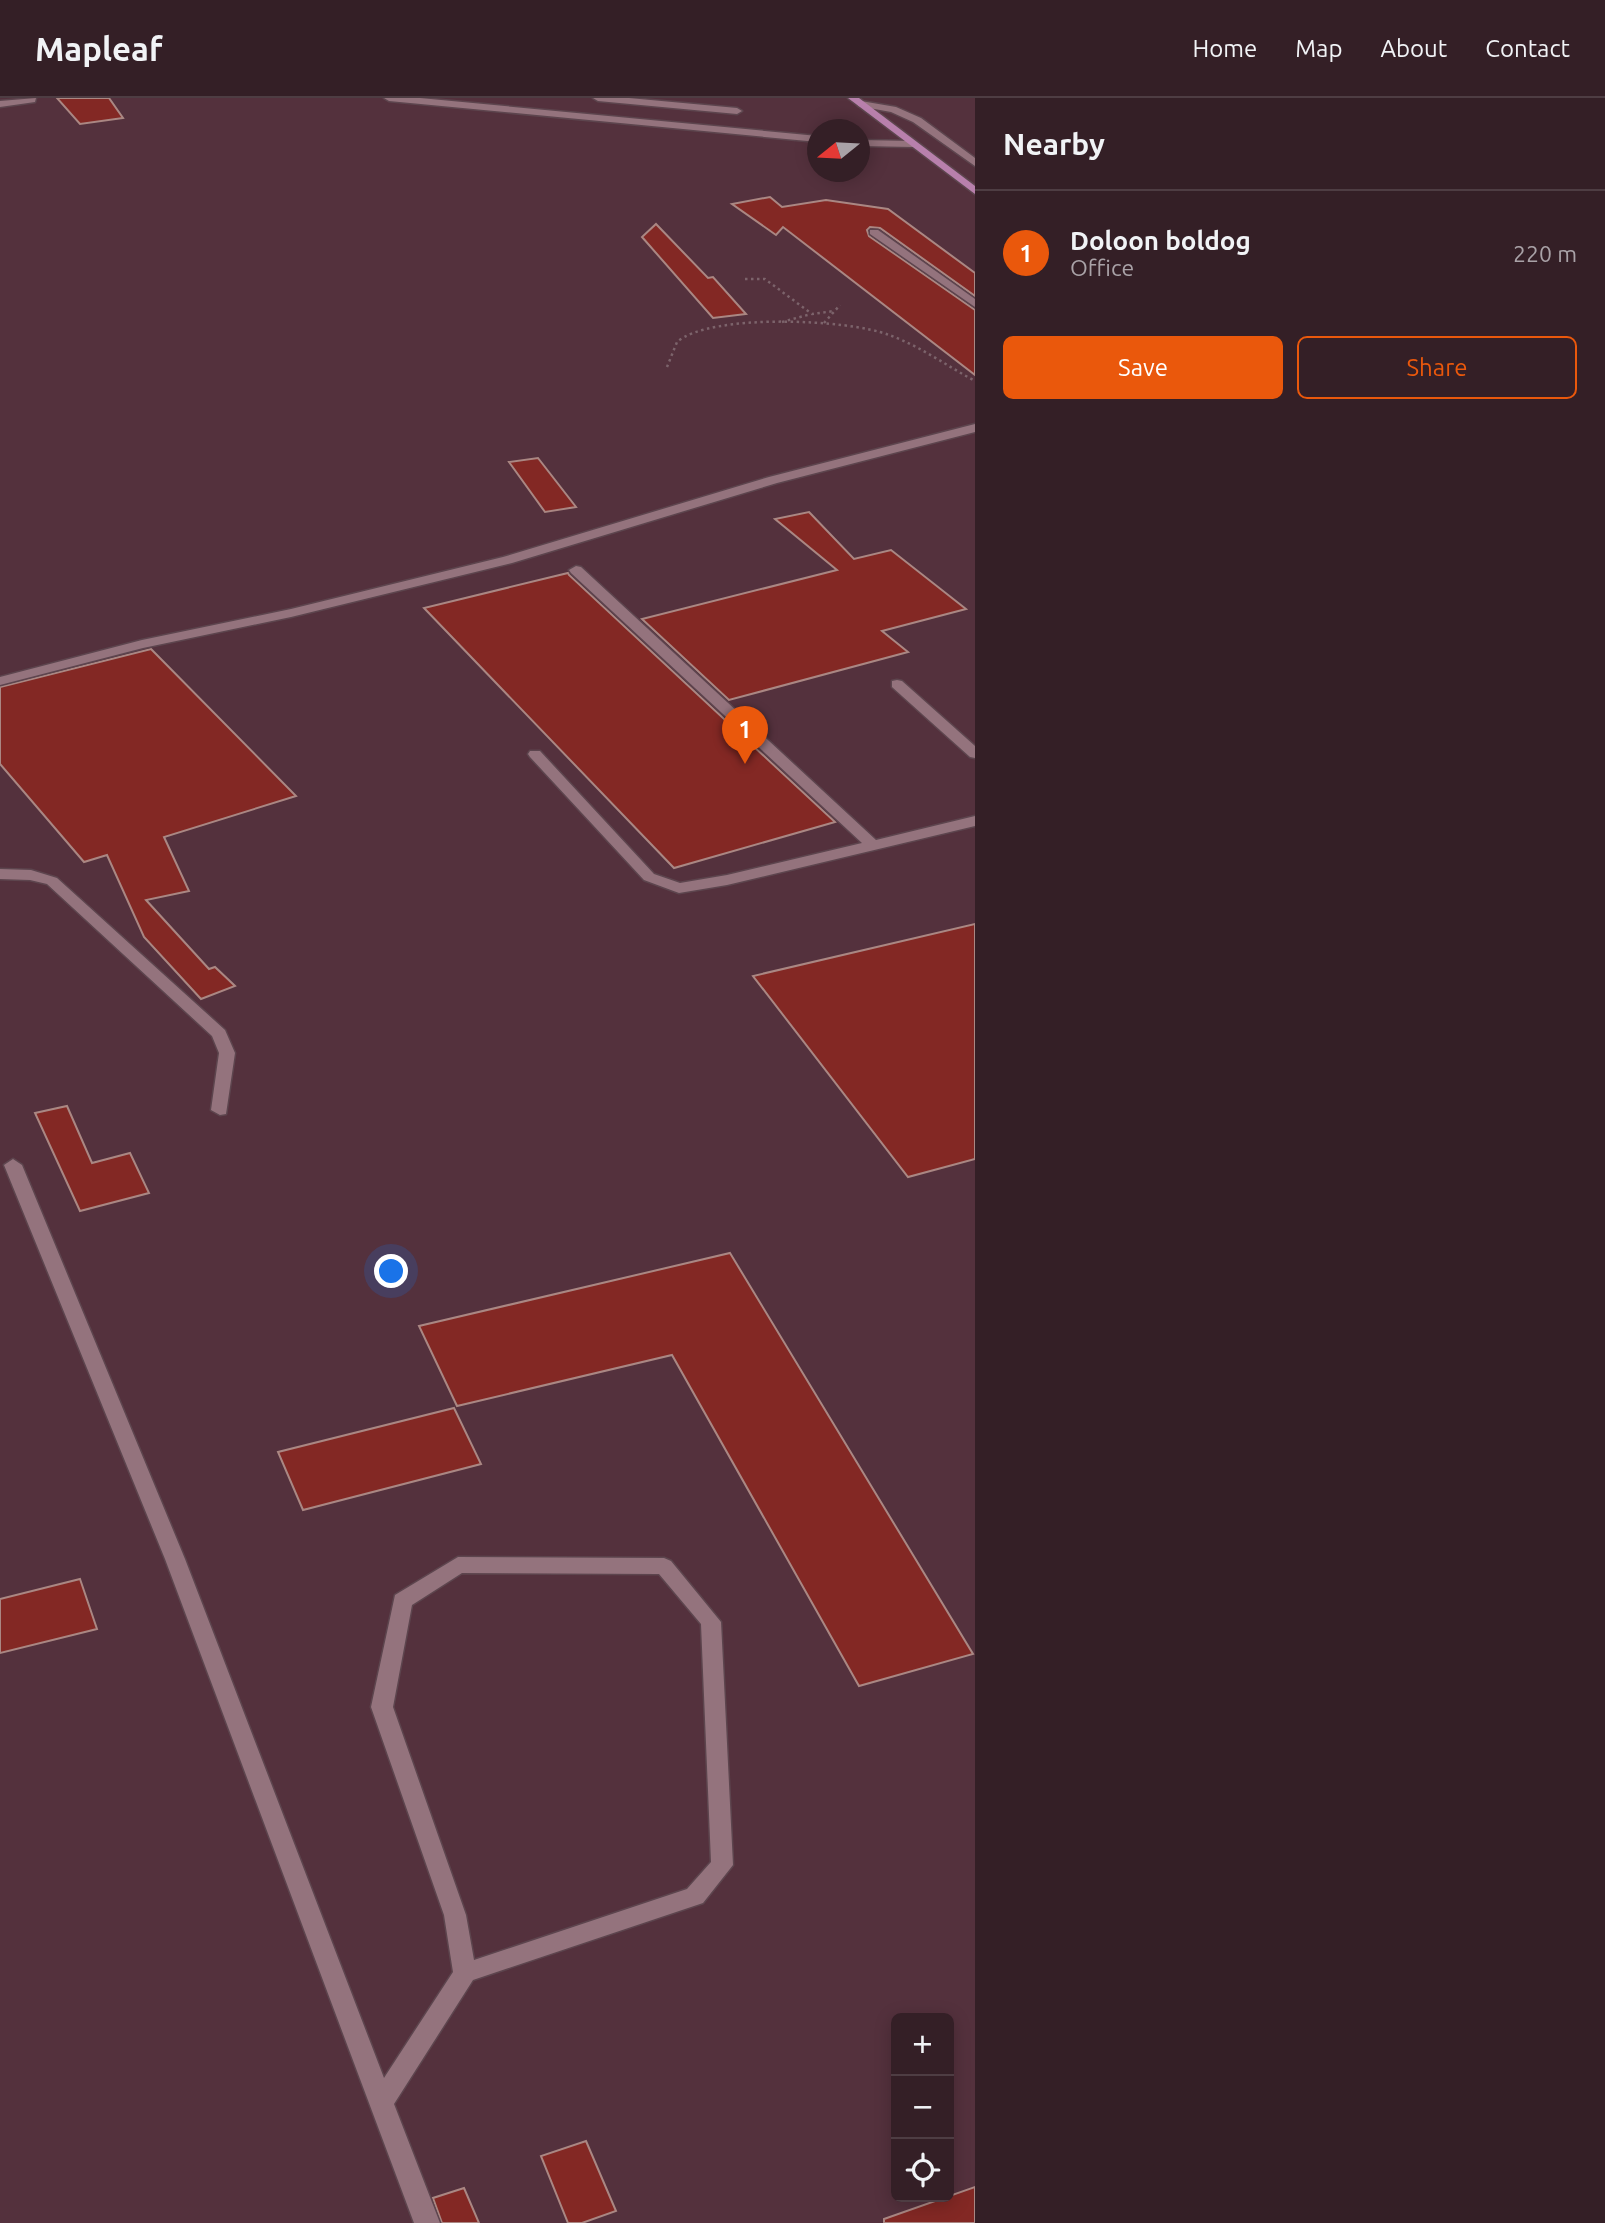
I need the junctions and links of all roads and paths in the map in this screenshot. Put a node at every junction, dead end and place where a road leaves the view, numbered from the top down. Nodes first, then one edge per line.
1 (31, 98) edge
2 (389, 98) edge
3 (598, 98) edge
4 (722, 98) edge
5 (857, 101) edge
6 (0, 104) edge
7 (737, 111) junction
8 (762, 133) junction
9 (807, 137) edge
10 (870, 143) edge
11 (914, 144) junction
12 (975, 163) edge
13 (975, 191) edge
14 (874, 232) dead end
15 (745, 279) dead end
16 (975, 304) edge
17 (840, 306) dead end
18 (834, 311) junction
19 (812, 314) junction
20 (824, 323) junction
21 (778, 324) junction
22 (667, 367) dead end
23 (975, 381) edge
24 (975, 428) edge
25 (576, 570) dead end
26 (0, 681) edge
27 (897, 684) dead end
28 (535, 754) dead end
29 (975, 754) edge
30 (975, 821) edge
31 (872, 844) junction
32 (0, 874) edge
33 (220, 1110) dead end
34 (13, 1165) dead end
35 (465, 1973) junction
36 (382, 2102) junction
37 (428, 2223) edge

1 - 6 street
2 - 8 street
3 - 7 street
4 - 7 street
5 - 11 main road
5 - 12 street
7 - 8 street
8 - 9 street
10 - 11 street
11 - 13 main road
14 - 16 street
15 - 19 path
17 - 18 path
18 - 19 path
18 - 20 path
19 - 21 path
20 - 21 path
20 - 23 path
21 - 22 path
24 - 26 street
25 - 31 street
27 - 29 street
28 - 31 street
30 - 31 street
32 - 33 street
34 - 36 street
35 - 35 street
35 - 36 street
36 - 37 street

